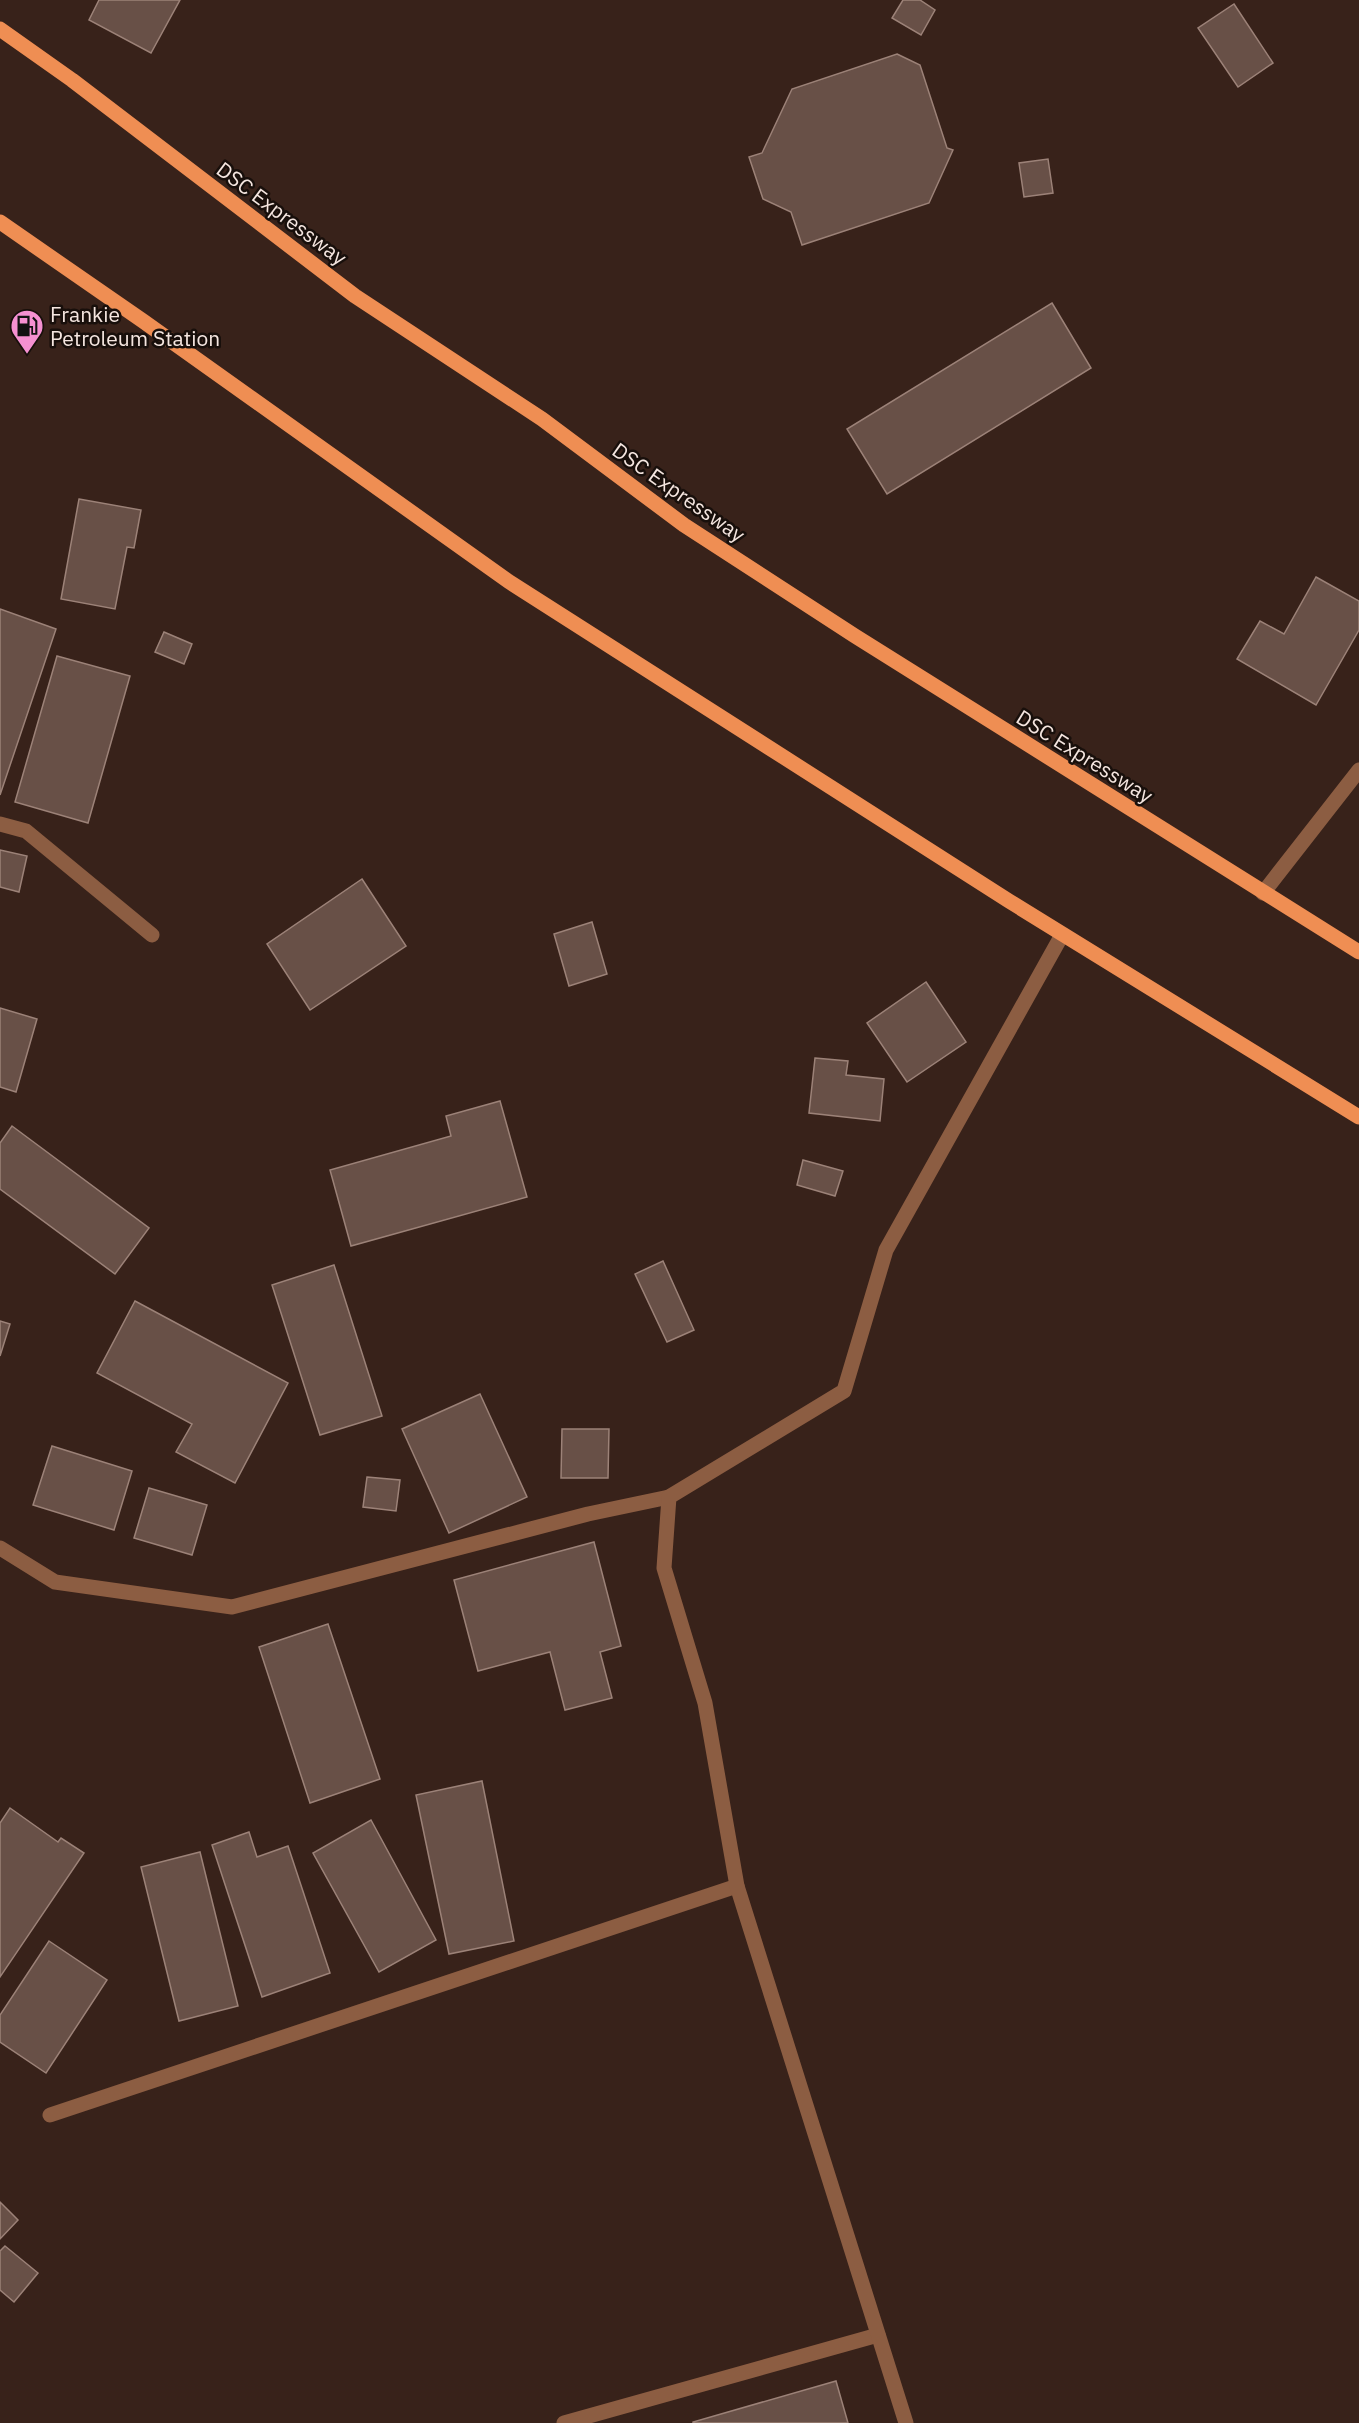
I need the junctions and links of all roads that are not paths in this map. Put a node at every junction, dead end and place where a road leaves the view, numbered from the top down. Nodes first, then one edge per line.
1 (0, 28) edge
2 (0, 222) edge
3 (1359, 770) edge
4 (0, 824) edge
5 (1263, 893) junction
6 (152, 935) dead end
7 (1062, 935) junction
8 (1359, 952) edge
9 (1359, 1116) edge
10 (669, 1497) junction
11 (0, 1548) edge
12 (737, 1886) junction
13 (50, 2115) dead end
14 (878, 2335) junction
15 (564, 2423) edge
16 (906, 2423) edge

1 - 5 main road, DSC Expressway
2 - 7 main road
3 - 5 street
4 - 6 street
5 - 8 main road, DSC Expressway
7 - 9 main road
7 - 10 street
10 - 11 street
10 - 12 street
12 - 13 street
12 - 14 street
14 - 15 street
14 - 16 street

